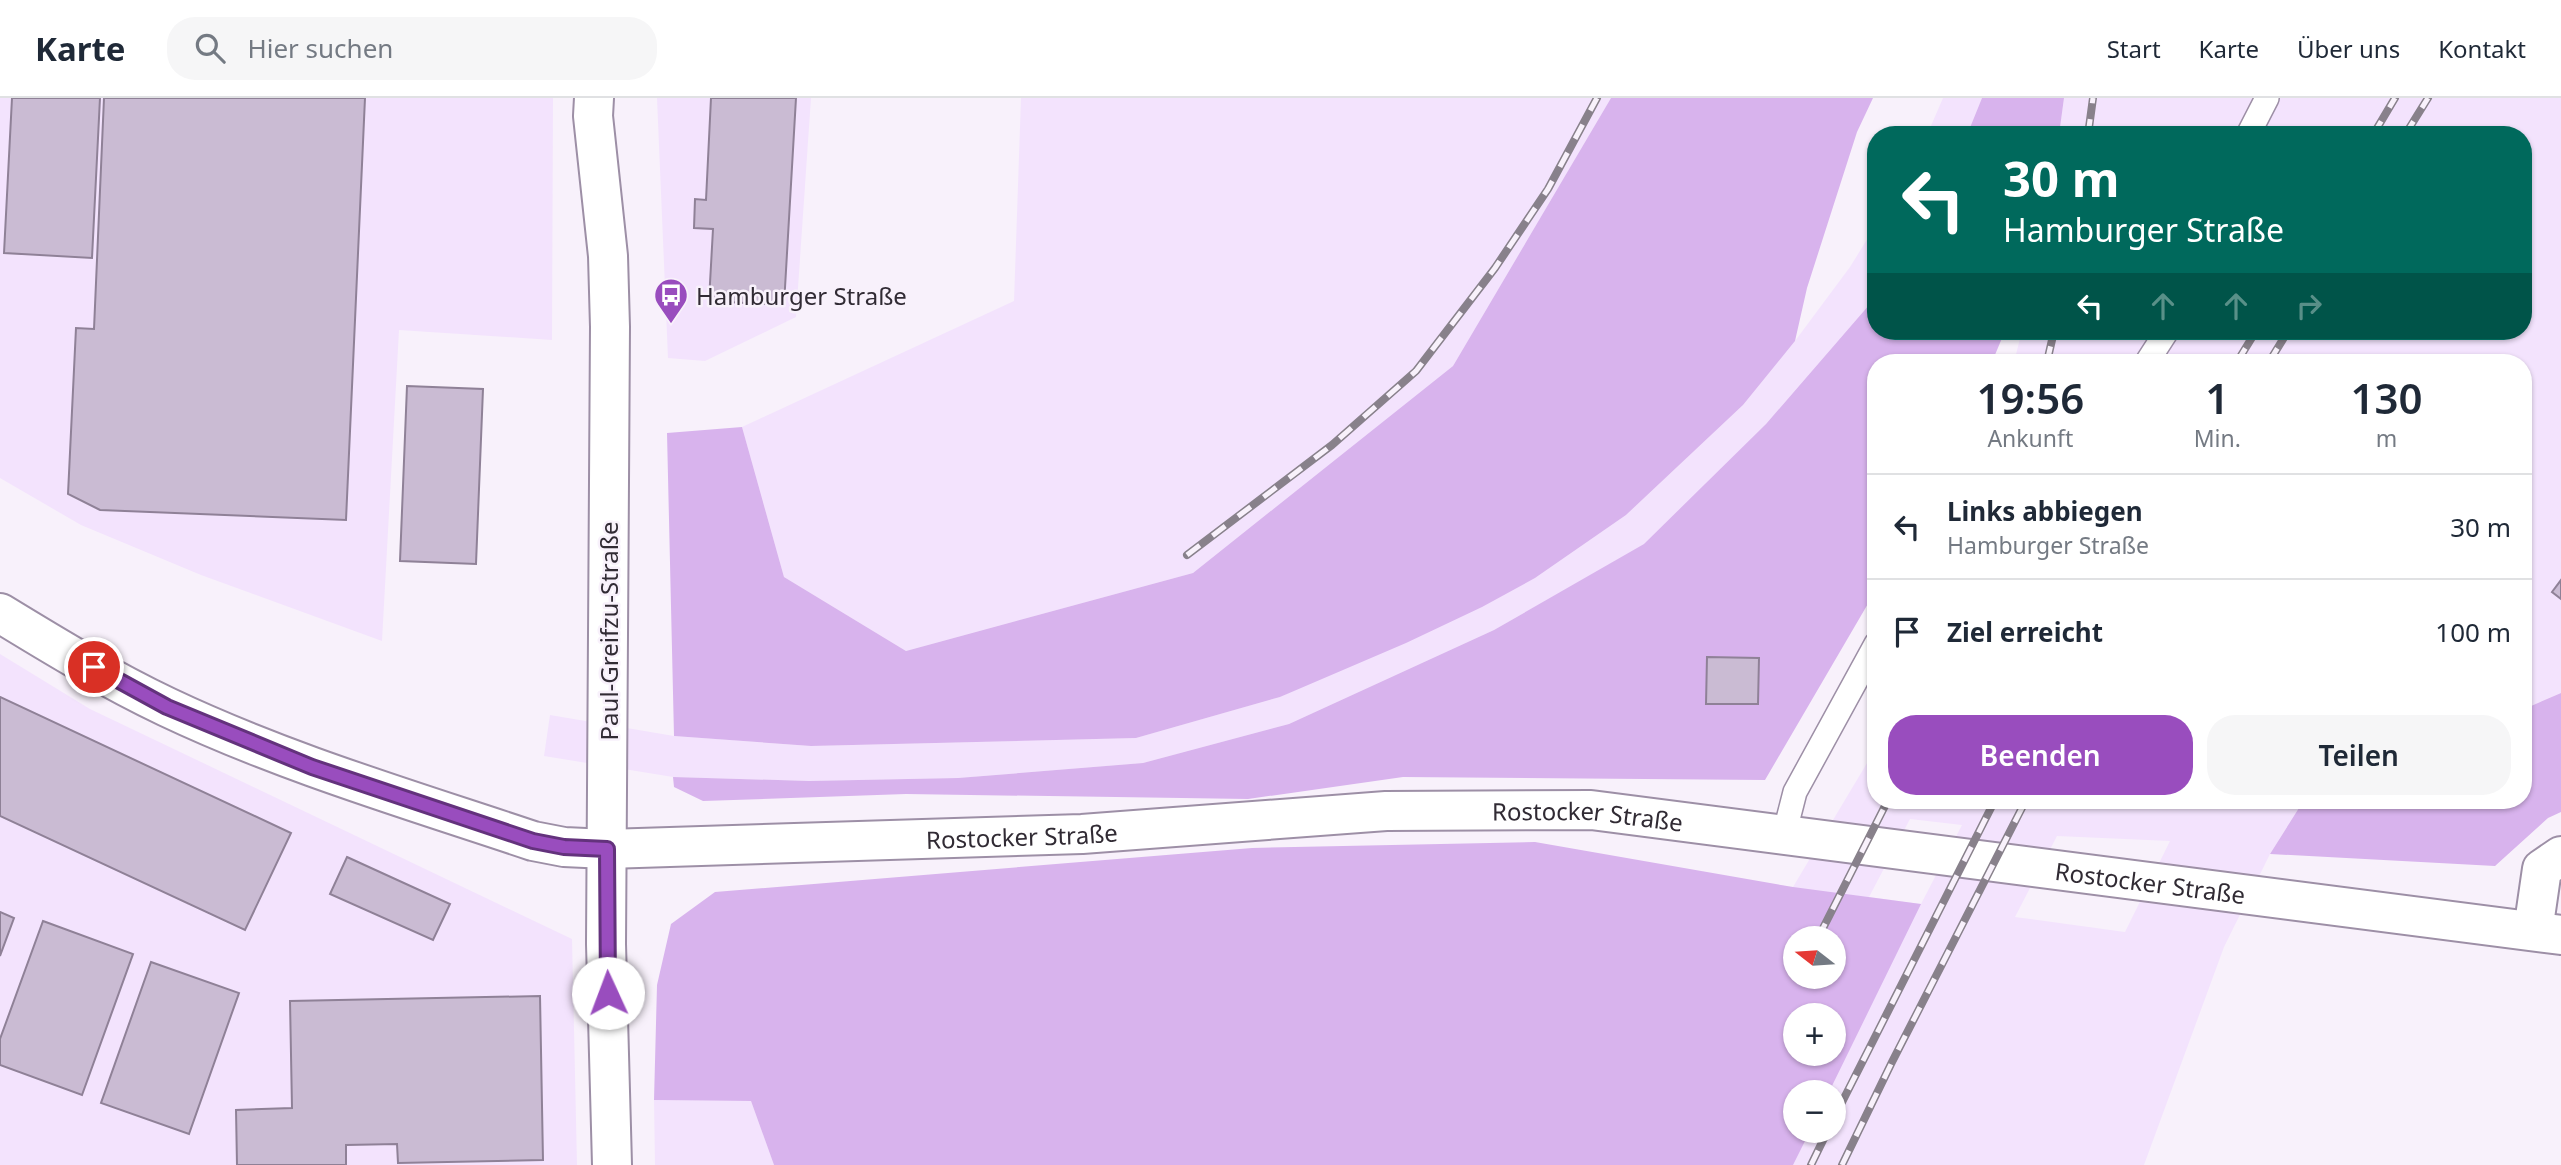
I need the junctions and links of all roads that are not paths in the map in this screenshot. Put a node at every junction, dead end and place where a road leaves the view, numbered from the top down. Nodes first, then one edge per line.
1 (594, 98) edge
2 (2267, 98) edge
3 (2253, 126) edge
4 (0, 613) edge
5 (1867, 660) edge
6 (1784, 835) junction
7 (607, 849) junction
8 (2561, 856) edge
9 (2547, 933) edge
10 (612, 1165) edge

1 - 7 street, Paul-Greifzu-Straße
2 - 3 lane
4 - 7 street
5 - 6 lane
6 - 7 street, Rostocker Straße
6 - 9 street, Rostocker Straße
7 - 10 street, Paul-Greifzu-Straße
8 - 9 street

